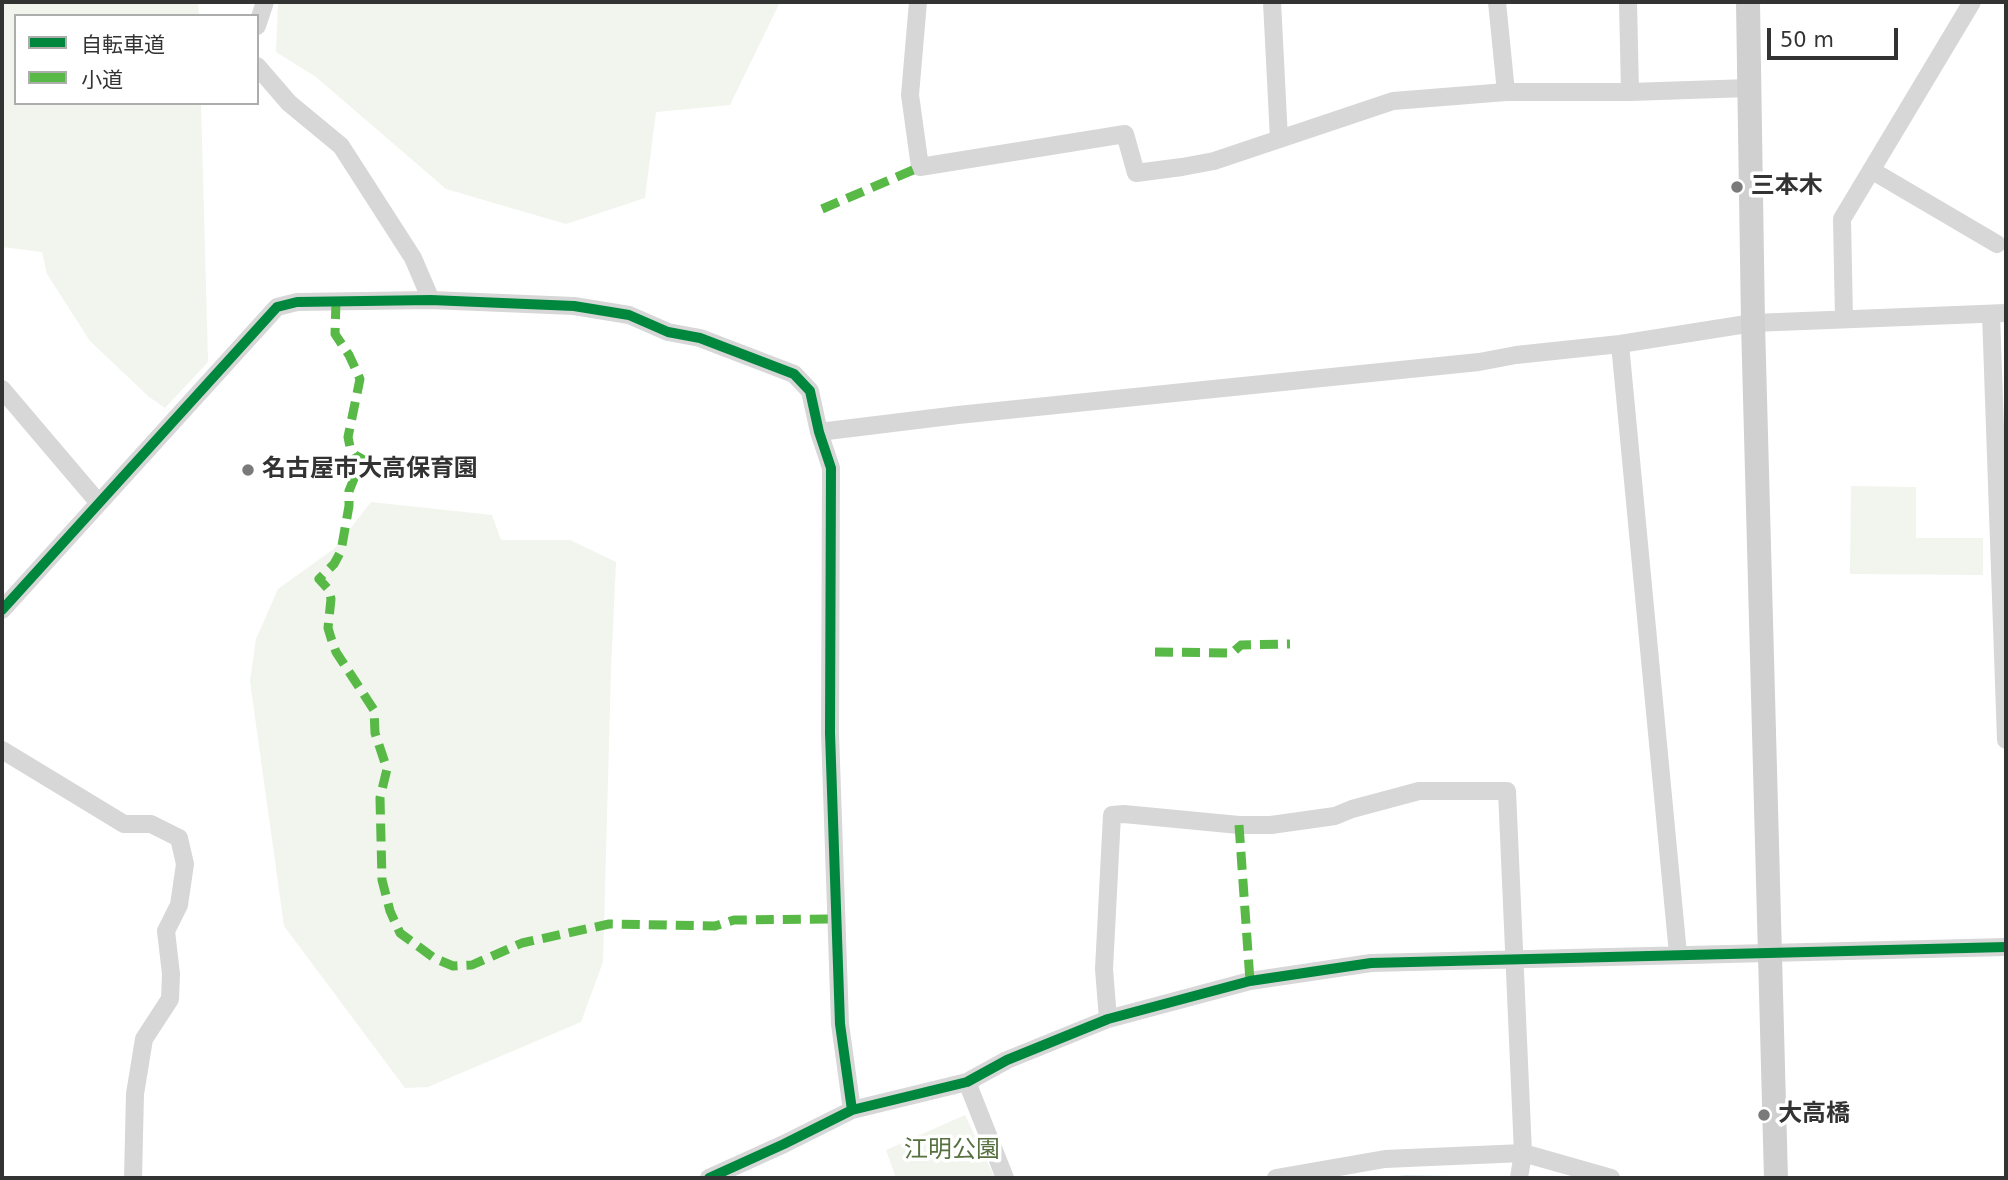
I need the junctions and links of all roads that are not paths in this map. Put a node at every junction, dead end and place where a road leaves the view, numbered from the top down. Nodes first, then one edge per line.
1 (265, 2) edge
2 (918, 2) edge
3 (1272, 2) edge
4 (1497, 2) edge
5 (1628, 2) edge
6 (1748, 2) edge
7 (1972, 2) edge
8 (259, 20) edge
9 (259, 68) edge
10 (1749, 88) junction
11 (1506, 92) junction
12 (1630, 92) junction
13 (1279, 139) junction
14 (1871, 170) junction
15 (1997, 244) dead end
16 (430, 300) junction
17 (1999, 314) edge
18 (1844, 319) junction
19 (1753, 323) junction
20 (1620, 344) junction
21 (2, 389) edge
22 (819, 432) junction
23 (98, 502) junction
24 (2, 610) edge
25 (2006, 740) edge
26 (2, 750) edge
27 (2006, 947) edge
28 (1769, 953) junction
29 (1678, 954) junction
30 (1516, 959) junction
31 (1108, 1019) junction
32 (967, 1082) junction
33 (852, 1110) junction
34 (1523, 1153) junction
35 (133, 1178) edge
36 (709, 1178) edge
37 (1005, 1178) edge
38 (1276, 1178) edge
39 (1519, 1178) edge
40 (1611, 1178) edge
41 (1776, 1178) edge

1 - 8 street
2 - 13 street
3 - 13 street
4 - 11 street
5 - 12 street
6 - 10 street
7 - 14 street
9 - 16 street
10 - 12 street
10 - 19 street
11 - 12 street
11 - 13 street
14 - 15 street
14 - 18 street
16 - 22 street
16 - 23 street
17 - 18 street
17 - 25 street
18 - 19 street
19 - 20 street
19 - 28 street
20 - 22 street
20 - 29 street
21 - 23 street
22 - 33 street
23 - 24 street
26 - 35 street
27 - 28 street
28 - 29 street
28 - 41 street
29 - 30 street
30 - 31 street
30 - 31 street
30 - 34 street
31 - 32 street
32 - 33 street
32 - 37 street
33 - 36 street
34 - 38 street
34 - 39 street
34 - 40 street

